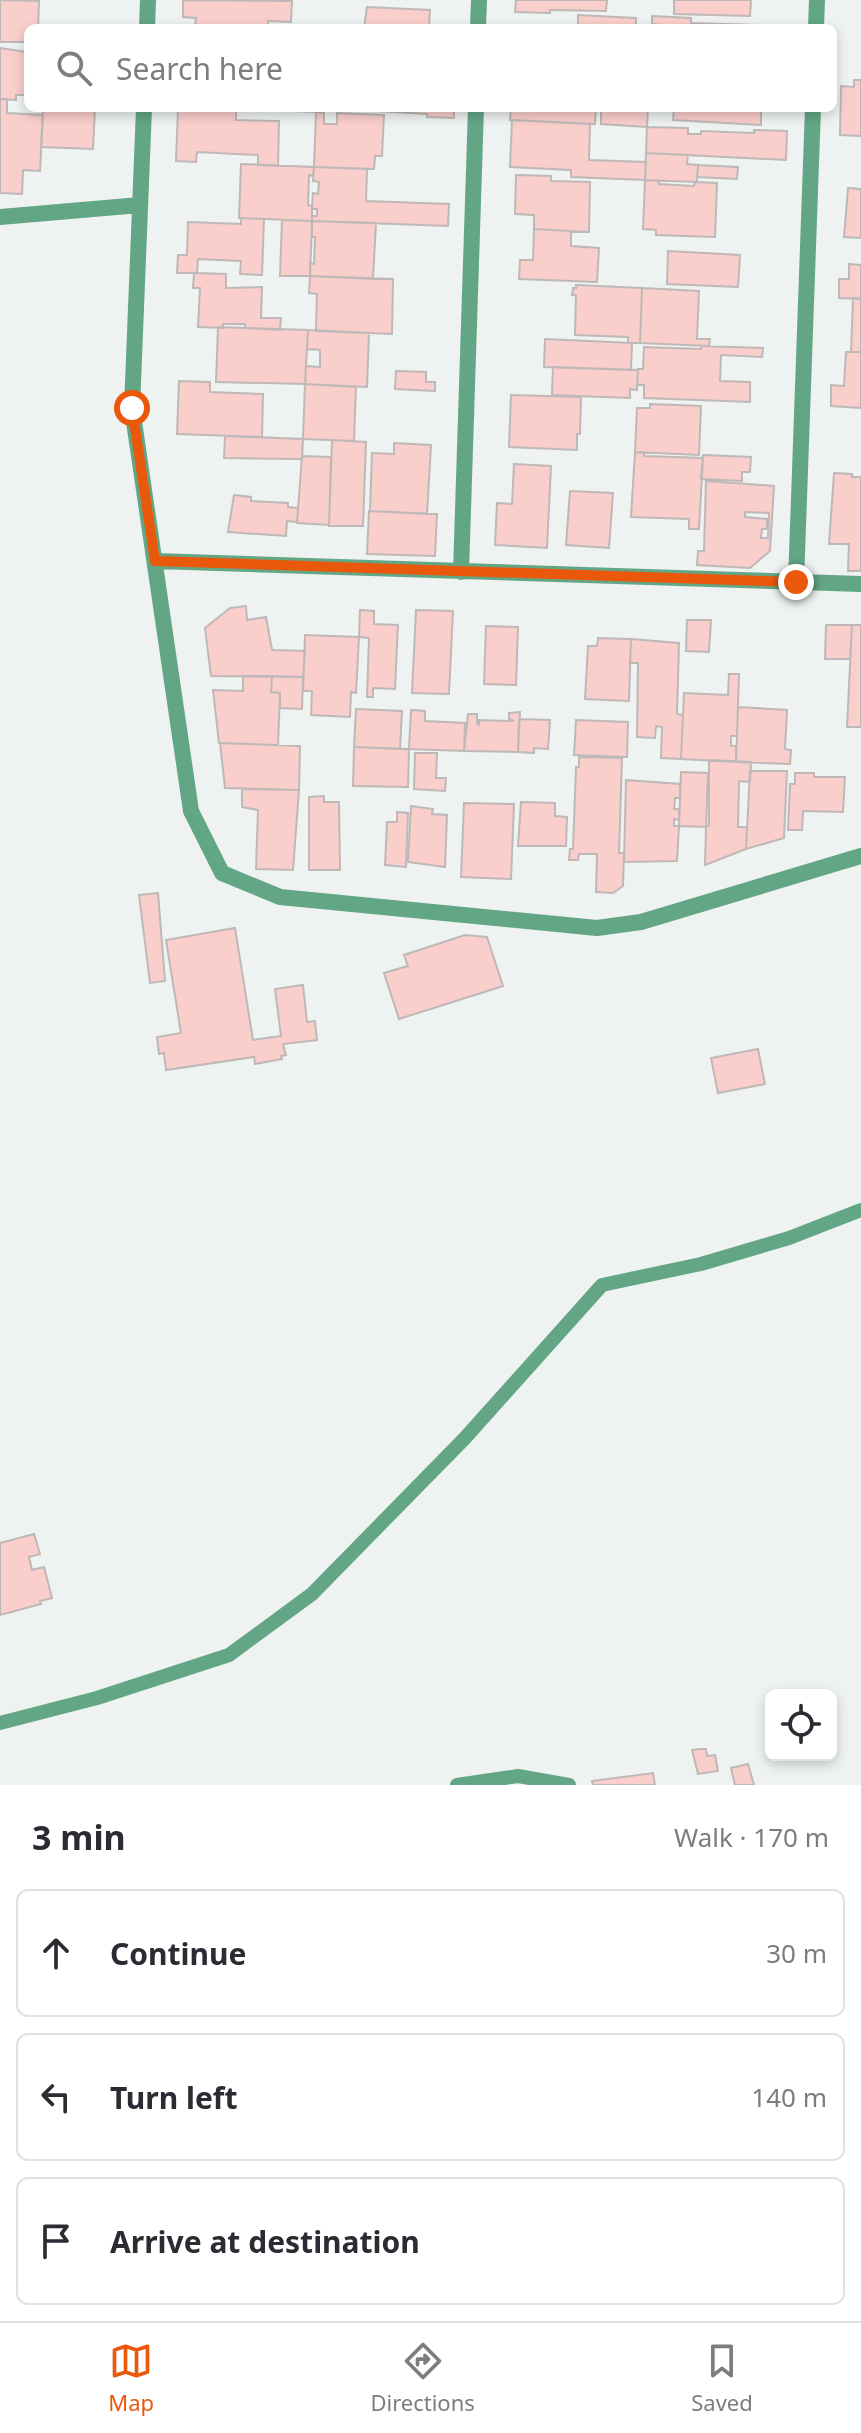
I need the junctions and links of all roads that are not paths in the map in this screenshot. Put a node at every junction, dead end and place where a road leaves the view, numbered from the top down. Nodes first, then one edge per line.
1 (148, 0) edge
2 (479, 0) edge
3 (817, 0) edge
4 (147, 24) edge
5 (478, 24) edge
6 (816, 24) edge
7 (144, 112) edge
8 (476, 112) edge
9 (813, 112) edge
10 (140, 205) junction
11 (0, 217) edge
12 (155, 561) junction
13 (461, 572) junction
14 (796, 582) junction
15 (861, 584) edge
16 (861, 856) edge
17 (861, 1210) edge
18 (0, 1723) edge
19 (457, 1785) edge
20 (569, 1785) edge

1 - 4 street
2 - 5 street
3 - 6 street
7 - 10 street
8 - 13 street
9 - 14 street
10 - 11 street
10 - 12 street
12 - 13 street
12 - 16 street
13 - 14 street
14 - 15 street
17 - 18 lane
19 - 20 lane

